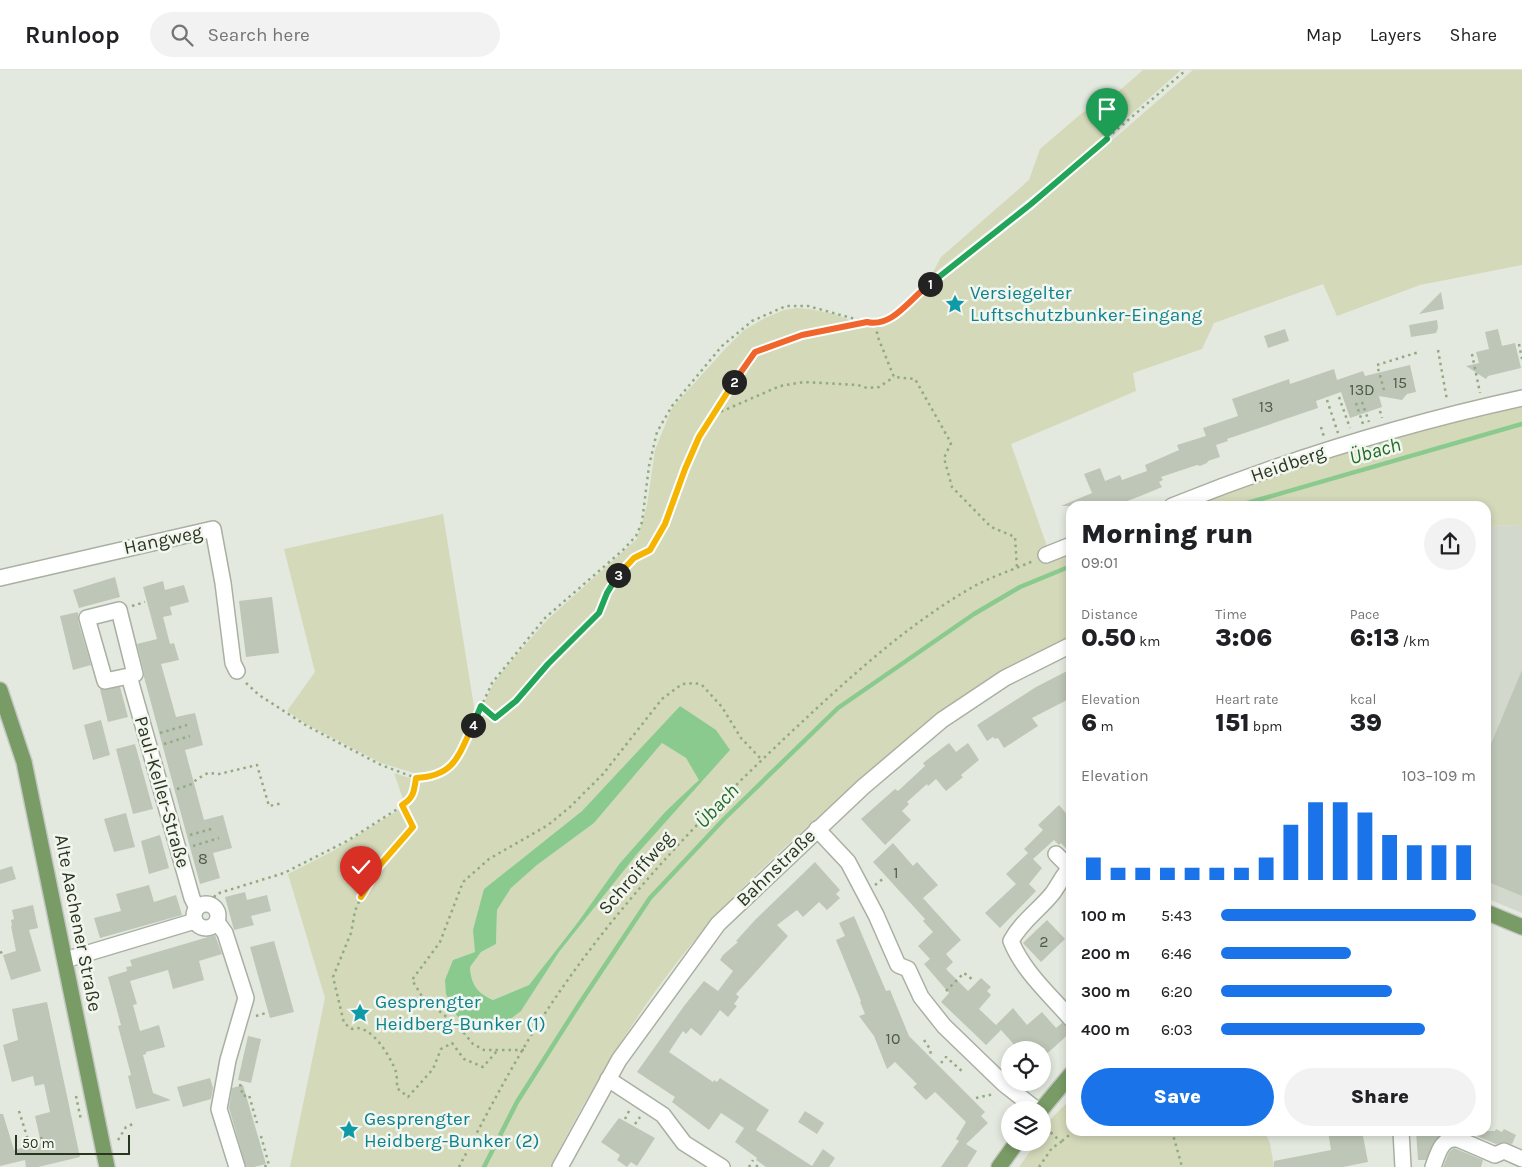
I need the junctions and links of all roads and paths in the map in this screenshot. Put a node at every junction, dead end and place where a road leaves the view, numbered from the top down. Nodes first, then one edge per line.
1 (1186, 70) edge
2 (867, 322) junction
3 (877, 324) junction
4 (1519, 344) dead end
5 (1438, 350) dead end
6 (1418, 352) dead end
7 (1472, 354) dead end
8 (1522, 359) edge
9 (894, 377) junction
10 (1384, 390) dead end
11 (1339, 397) dead end
12 (1522, 398) edge
13 (1327, 400) dead end
14 (1362, 402) dead end
15 (1356, 403) dead end
16 (1484, 406) junction
17 (1449, 414) junction
18 (711, 416) junction
19 (1360, 440) junction
20 (1185, 501) edge
21 (1066, 547) edge
22 (1046, 555) joint
23 (1017, 568) junction
24 (0, 578) edge
25 (1066, 648) edge
26 (237, 671) joint
27 (129, 676) junction
28 (0, 690) edge
29 (481, 706) junction
30 (187, 725) dead end
31 (190, 736) dead end
32 (148, 742) junction
33 (762, 760) junction
34 (416, 778) junction
35 (163, 794) junction
36 (283, 803) dead end
37 (402, 805) junction
38 (215, 828) dead end
39 (817, 829) junction
40 (218, 838) dead end
41 (178, 844) junction
42 (1056, 854) dead end
43 (1066, 864) edge
44 (1066, 872) edge
45 (201, 911) junction
46 (1491, 914) edge
47 (217, 922) junction
48 (1522, 927) edge
49 (4, 951) dead end
50 (0, 952) edge
51 (65, 960) junction
52 (973, 980) dead end
53 (946, 991) dead end
54 (1066, 1013) edge
55 (924, 1040) dead end
56 (498, 1050) junction
57 (524, 1050) junction
58 (931, 1055) dead end
59 (941, 1062) dead end
60 (963, 1072) dead end
61 (608, 1078) junction
62 (224, 1081) junction
63 (1066, 1081) edge
64 (1024, 1101) edge
65 (1051, 1101) edge
66 (19, 1111) dead end
67 (135, 1123) dead end
68 (258, 1123) dead end
69 (1051, 1129) edge
70 (261, 1136) dead end
71 (1068, 1136) edge
72 (1173, 1136) edge
73 (1401, 1136) edge
74 (44, 1138) dead end
75 (118, 1140) dead end
76 (1061, 1142) junction
77 (1011, 1151) edge
78 (1522, 1159) edge
79 (753, 1160) dead end
80 (107, 1167) edge
81 (237, 1167) edge
82 (263, 1167) edge
83 (459, 1167) edge
84 (560, 1167) edge
85 (722, 1167) edge
86 (749, 1167) edge
87 (999, 1167) edge
88 (1039, 1167) edge
89 (1182, 1167) edge
90 (1403, 1167) edge
91 (1433, 1167) edge

1 - 3 path
2 - 3 path
2 - 18 path
2 - 29 path
3 - 9 path
4 - 8 path
5 - 17 path
6 - 10 path
7 - 16 path
9 - 18 path
9 - 23 path
11 - 19 path
12 - 16 street, Heidberg
13 - 19 path
14 - 19 path
15 - 19 path
16 - 17 street, Heidberg
17 - 19 street, Heidberg
18 - 29 path
19 - 20 street, Heidberg
21 - 22 street
22 - 23 path, Schroiffweg
23 - 33 path, Schroiffweg
24 - 26 street, Hangweg
25 - 39 street, Bahnstraße
26 - 34 path
27 - 27 street, Paul-Keller-Straße
27 - 32 street, Paul-Keller-Straße
28 - 51 main road, Alte Aachener Straße
29 - 34 path
30 - 32 path
31 - 32 path
32 - 35 street, Paul-Keller-Straße
33 - 56 path
33 - 57 path, Schroiffweg
34 - 37 path
35 - 36 path
35 - 41 street, Paul-Keller-Straße
37 - 45 path
37 - 56 path
38 - 41 path
39 - 61 street, Bahnstraße
39 - 64 street
40 - 41 path
41 - 45 street, Paul-Keller-Straße
42 - 43 street
44 - 54 street
45 - 47 street, Paul-Keller-Straße
45 - 47 street
45 - 51 street
46 - 48 main road
47 - 62 street
49 - 50 path
51 - 80 main road, Alte Aachener Straße
52 - 53 path
55 - 58 path
56 - 57 path
57 - 83 path, Schroiffweg
59 - 60 path
61 - 84 street, Bahnstraße
61 - 85 street
62 - 68 path
62 - 81 street
63 - 65 main road
66 - 74 path
67 - 75 path
69 - 76 path
70 - 82 path
71 - 76 path
72 - 89 path
73 - 90 street
76 - 88 path
77 - 87 main road
78 - 91 street
79 - 86 path

